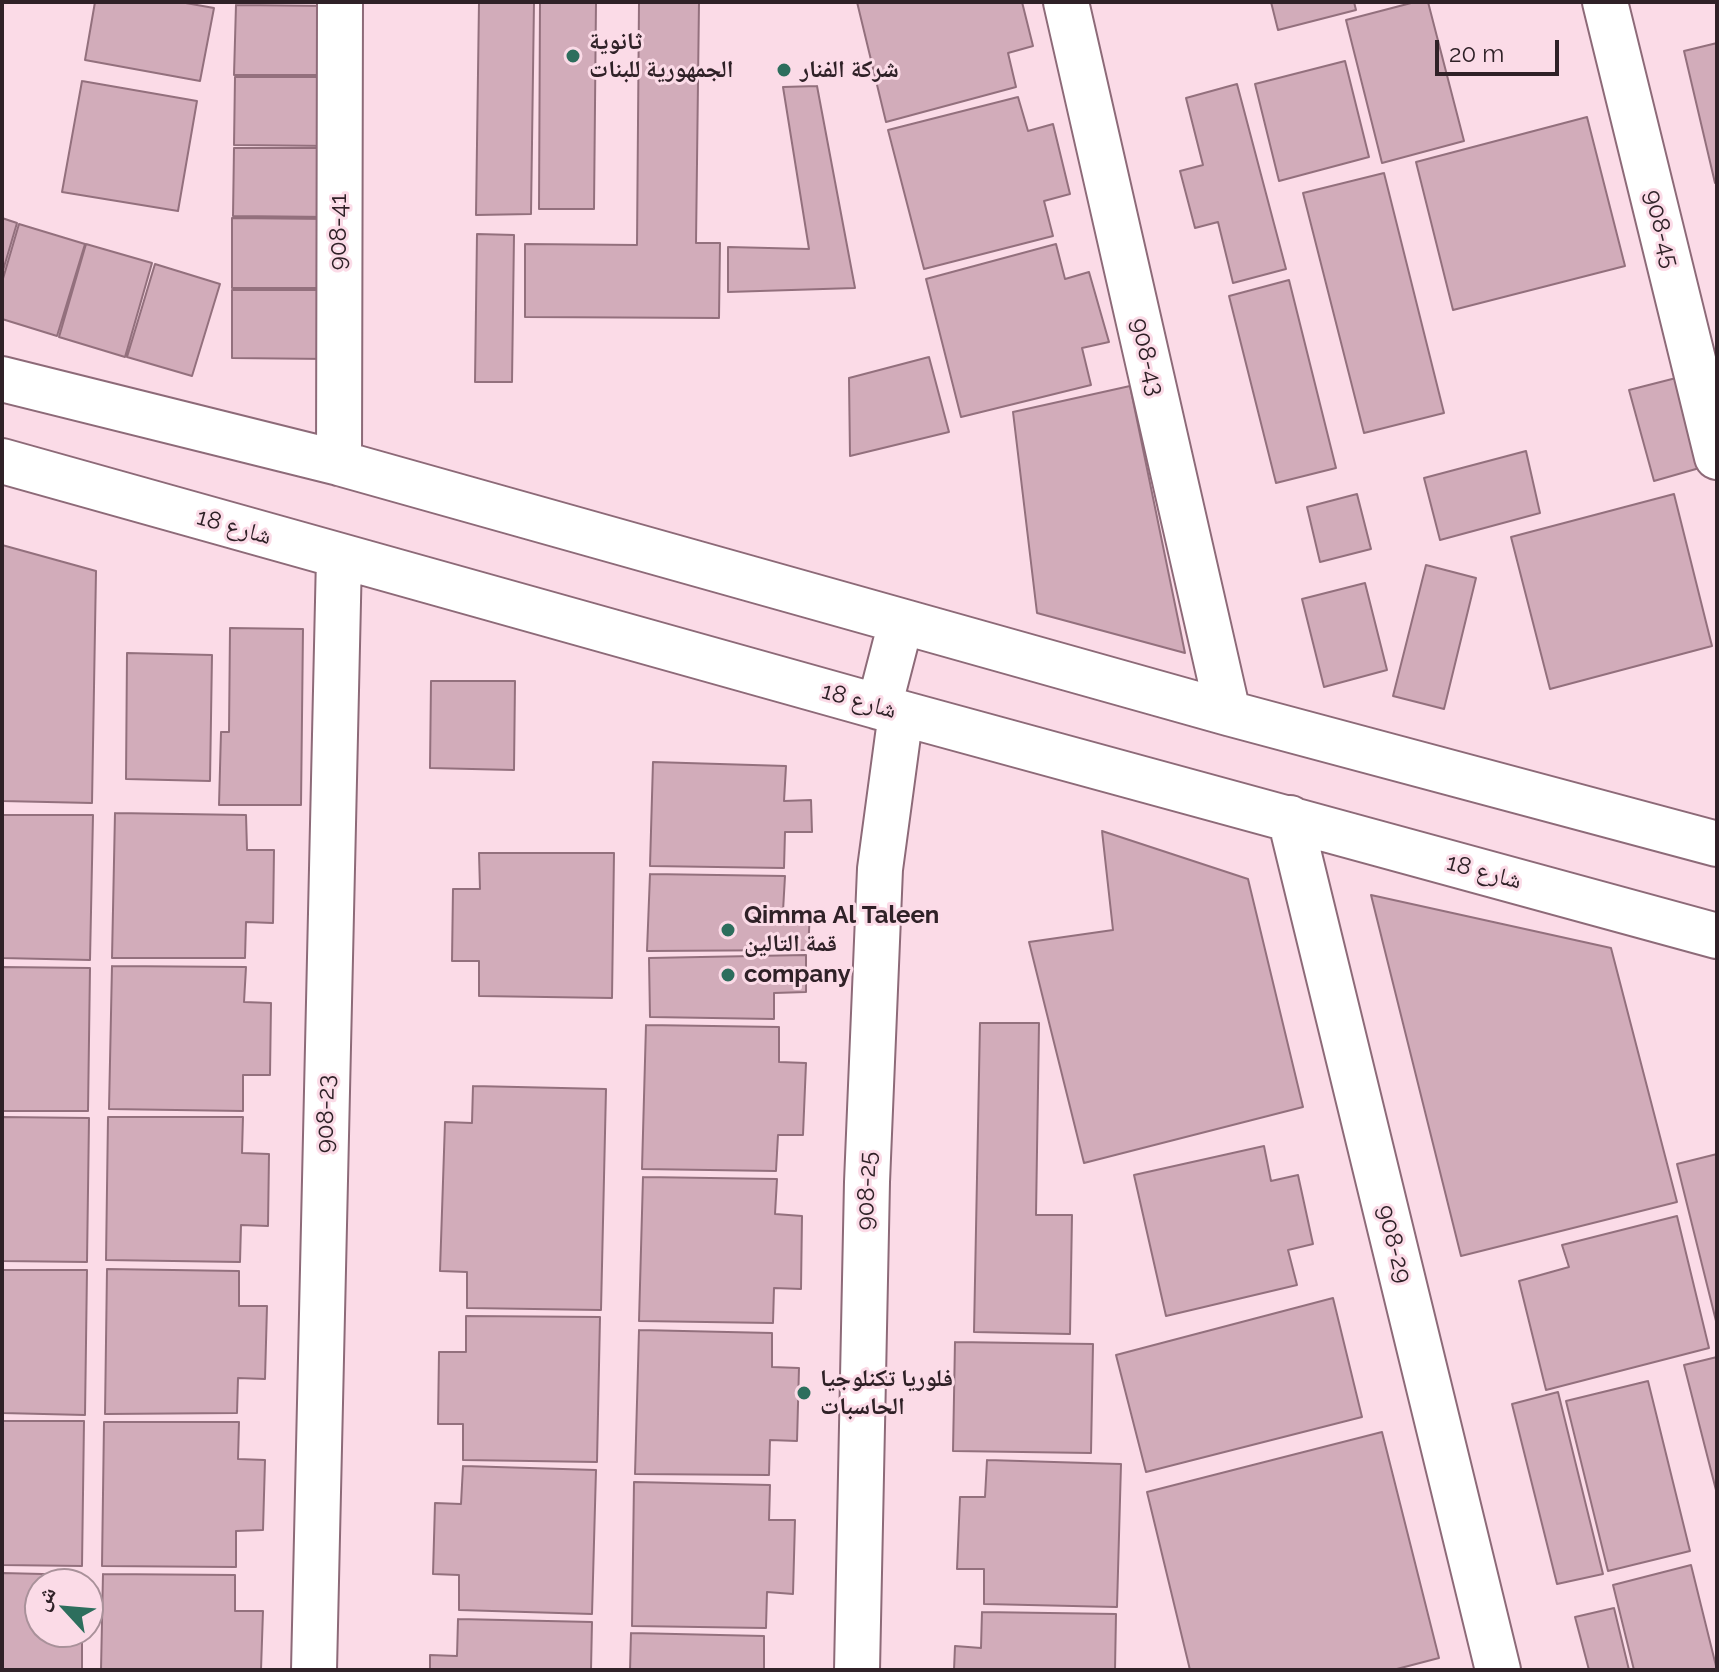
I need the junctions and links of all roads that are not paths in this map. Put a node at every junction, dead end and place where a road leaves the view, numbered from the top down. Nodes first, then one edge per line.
1 (340, 2) edge
2 (1066, 2) edge
3 (1605, 2) edge
4 (2, 379) edge
5 (1717, 457) edge
6 (2, 461) edge
7 (339, 463) junction
8 (339, 557) junction
9 (901, 622) junction
10 (890, 710) junction
11 (1228, 713) junction
12 (1290, 818) junction
13 (1717, 844) edge
14 (1717, 936) edge
15 (314, 1670) edge
16 (857, 1670) edge
17 (1498, 1670) edge

1 - 7 street, 908-41
2 - 11 street, 908-43
3 - 5 street, 908-45
4 - 7 street
6 - 8 street, شارع 18
7 - 9 street
8 - 10 street, شارع 18
8 - 15 street, 908-23
9 - 10 street, 908-25
9 - 11 street
10 - 12 street, شارع 18
10 - 16 street, 908-25
11 - 13 street
12 - 14 street, شارع 18
12 - 17 street, 908-29

